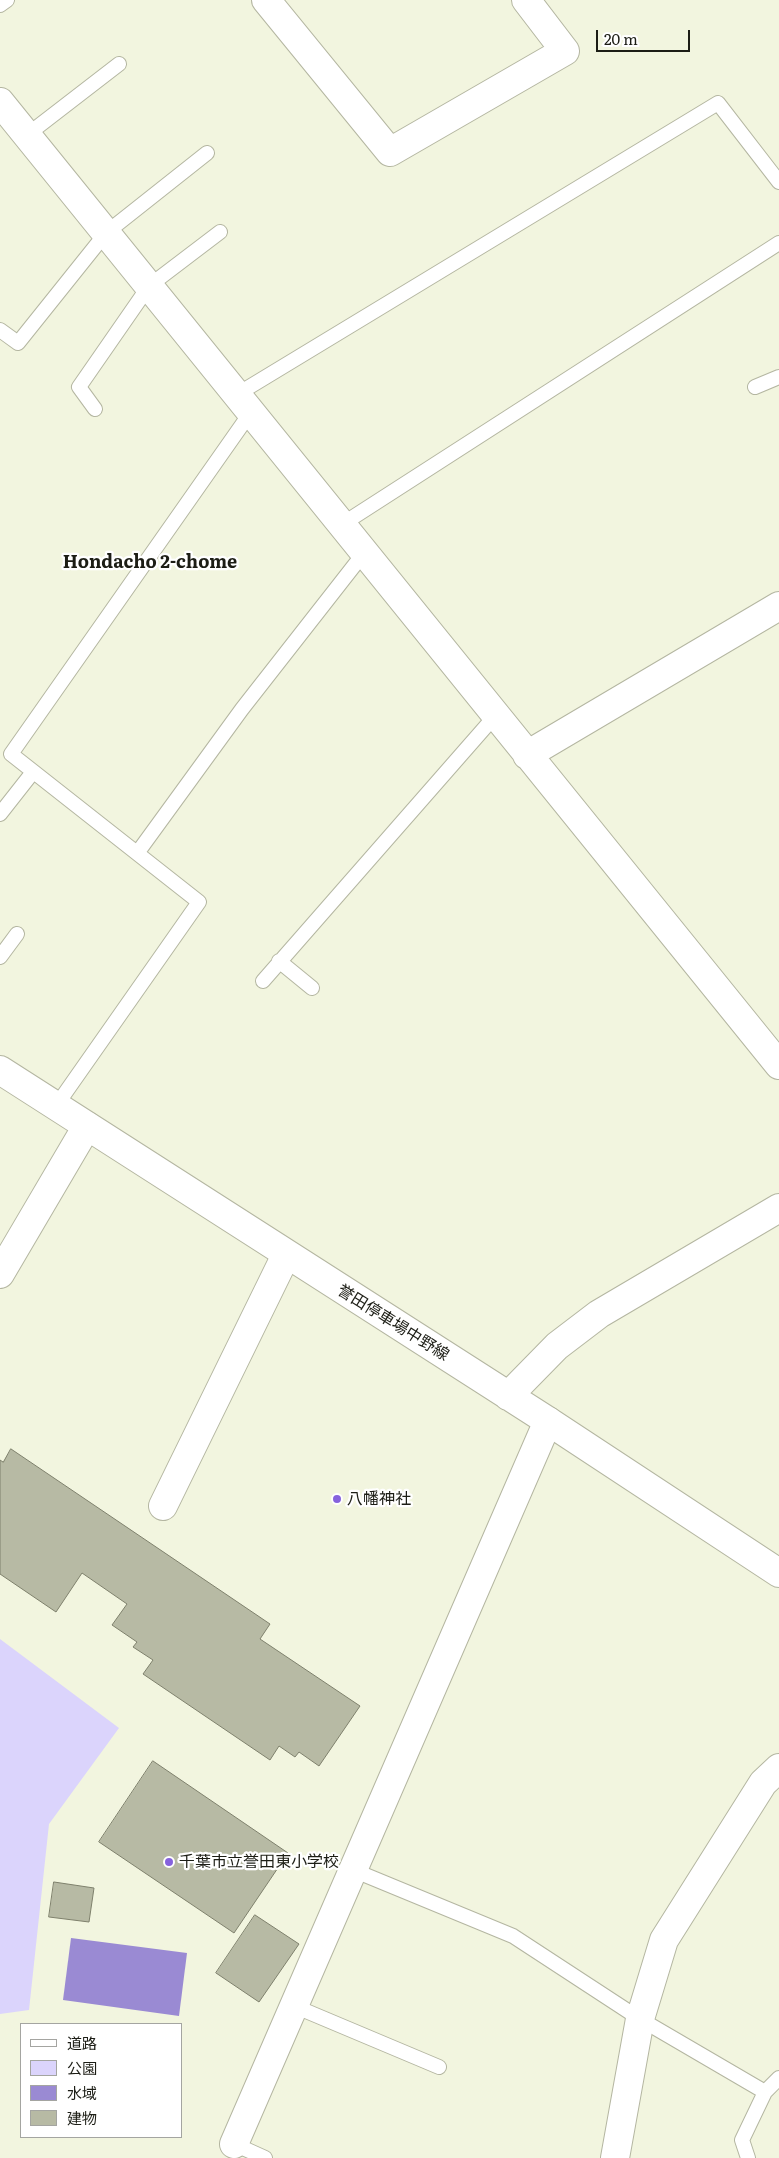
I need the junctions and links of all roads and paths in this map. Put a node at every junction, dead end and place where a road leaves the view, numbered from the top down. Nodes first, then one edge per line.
1 (7, 0) edge
2 (266, 0) edge
3 (526, 0) edge
4 (0, 5) edge
5 (119, 64) dead end
6 (2, 107) edge
7 (27, 135) junction
8 (207, 153) dead end
9 (779, 182) edge
10 (220, 232) dead end
11 (106, 233) junction
12 (779, 243) edge
13 (149, 286) junction
14 (0, 330) edge
15 (779, 377) edge
16 (755, 387) dead end
17 (244, 404) junction
18 (95, 409) dead end
19 (341, 525) junction
20 (364, 553) junction
21 (779, 606) edge
22 (495, 716) junction
23 (527, 755) junction
24 (33, 772) junction
25 (0, 814) edge
26 (138, 852) junction
27 (17, 934) dead end
28 (0, 957) edge
29 (279, 961) junction
30 (263, 981) dead end
31 (312, 988) dead end
32 (779, 1065) edge
33 (0, 1070) edge
34 (56, 1106) junction
35 (87, 1126) junction
36 (779, 1208) edge
37 (286, 1254) junction
38 (0, 1274) edge
39 (508, 1396) junction
40 (548, 1421) junction
41 (163, 1506) dead end
42 (779, 1573) edge
43 (779, 1768) edge
44 (353, 1870) junction
45 (294, 2006) junction
46 (640, 2019) junction
47 (439, 2067) dead end
48 (779, 2078) edge
49 (765, 2092) junction
50 (234, 2144) joint
51 (265, 2158) edge
52 (615, 2158) edge
53 (748, 2158) edge

1 - 4 lane
2 - 3 street
5 - 7 lane
6 - 7 street
7 - 11 street
8 - 11 lane
9 - 17 lane
10 - 13 lane
11 - 13 street
11 - 14 lane
12 - 19 lane
13 - 17 street
13 - 18 lane
15 - 16 lane
17 - 19 street
17 - 24 lane
19 - 20 street
20 - 22 street
20 - 26 lane
21 - 23 street
22 - 23 street
22 - 29 lane
23 - 32 street
24 - 25 lane
24 - 26 lane
26 - 34 lane
27 - 28 lane
29 - 30 lane
29 - 31 lane
33 - 34 street, 誉田停車場中野線
34 - 35 street, 誉田停車場中野線
35 - 37 street, 誉田停車場中野線
35 - 38 street
36 - 39 street
37 - 39 street, 誉田停車場中野線
37 - 41 street
39 - 40 street, 誉田停車場中野線
40 - 42 street, 誉田停車場中野線
40 - 44 street
43 - 46 street
44 - 45 street
44 - 46 lane
45 - 47 lane
45 - 50 street
46 - 49 lane
46 - 52 street
48 - 49 lane
49 - 53 lane
50 - 51 lane

